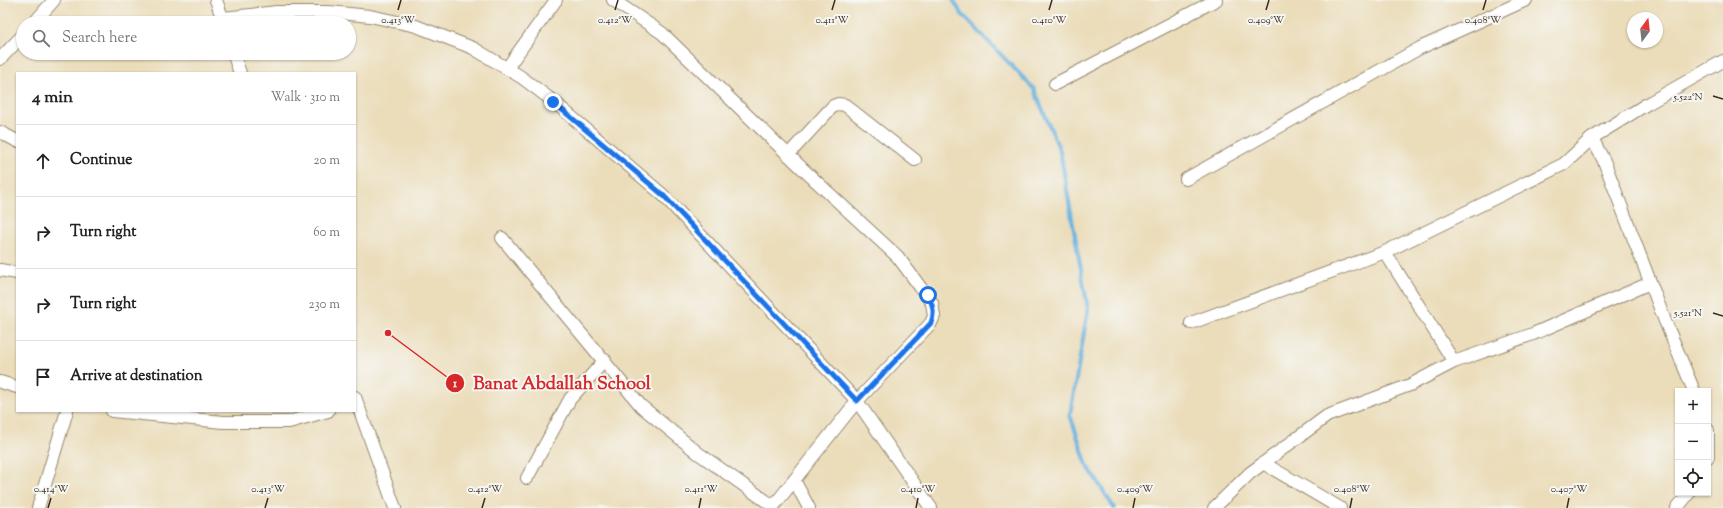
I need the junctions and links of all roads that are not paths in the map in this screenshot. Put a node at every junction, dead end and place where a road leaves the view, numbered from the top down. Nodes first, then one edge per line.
1 (54, 0) edge
2 (216, 0) edge
3 (556, 0) edge
4 (613, 0) edge
5 (1216, 0) edge
6 (1526, 0) edge
7 (40, 16) edge
8 (221, 16) edge
9 (253, 16) edge
10 (16, 42) edge
11 (0, 59) edge
12 (235, 60) edge
13 (1723, 61) edge
14 (507, 68) junction
15 (240, 72) edge
16 (1054, 84) dead end
17 (0, 132) edge
18 (1592, 138) junction
19 (16, 140) edge
20 (788, 155) junction
21 (915, 160) dead end
22 (1186, 179) dead end
23 (502, 238) dead end
24 (1385, 252) junction
25 (0, 270) edge
26 (16, 273) edge
27 (1650, 284) junction
28 (1191, 323) dead end
29 (605, 360) junction
30 (1454, 362) junction
31 (0, 382) edge
32 (16, 387) edge
33 (1693, 388) edge
34 (356, 401) edge
35 (857, 401) junction
36 (67, 412) edge
37 (122, 412) edge
38 (325, 412) edge
39 (1263, 463) junction
40 (527, 478) dead end
41 (794, 480) junction
42 (1687, 496) edge
43 (772, 507) edge
44 (38, 508) edge
45 (395, 508) edge
46 (809, 508) edge
47 (932, 508) edge
48 (1214, 508) edge
49 (1340, 508) edge
50 (1677, 508) edge

1 - 7 street
2 - 8 street
3 - 14 street
4 - 20 street
5 - 16 street
6 - 22 street
9 - 14 street
10 - 11 street
12 - 15 street
13 - 18 street
14 - 35 street
17 - 19 street
18 - 24 street
18 - 27 street
20 - 21 street
20 - 35 street
23 - 29 street
24 - 28 street
24 - 30 street
25 - 26 street
27 - 30 street
27 - 33 street
29 - 40 street
29 - 43 street
30 - 39 street
31 - 32 street
34 - 45 street
35 - 41 street
35 - 47 street
36 - 44 street
37 - 38 street
39 - 48 street
39 - 49 street
41 - 43 street
41 - 46 street
42 - 50 street

